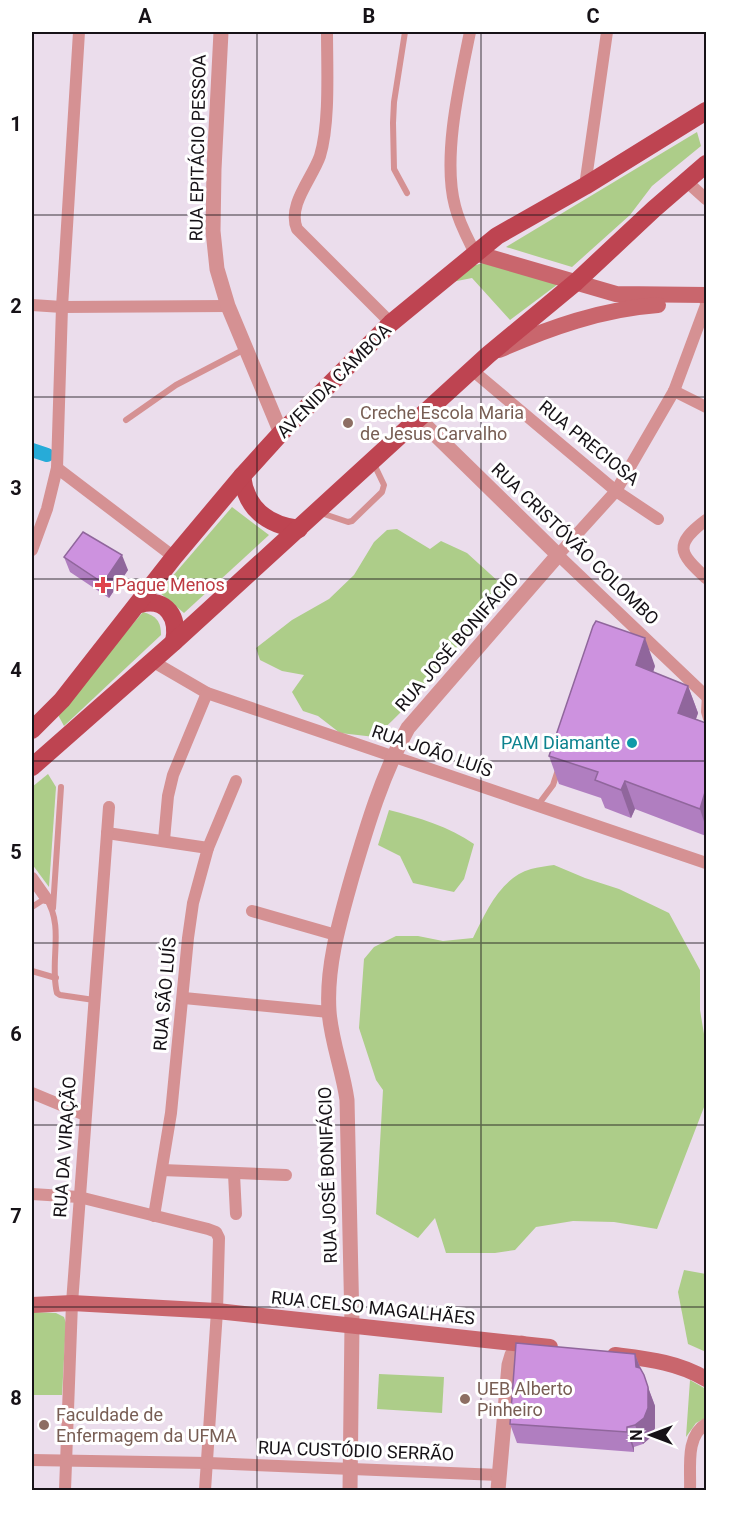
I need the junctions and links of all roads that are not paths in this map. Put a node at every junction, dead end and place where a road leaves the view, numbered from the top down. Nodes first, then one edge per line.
1 (79, 32) edge
2 (221, 32) edge
3 (327, 32) edge
4 (405, 32) edge
5 (470, 32) edge
6 (608, 32) edge
7 (702, 117) edge
8 (706, 153) edge
9 (706, 164) edge
10 (686, 181) junction
11 (585, 186) junction
12 (407, 193) dead end
13 (706, 199) edge
14 (654, 209) junction
15 (475, 253) junction
16 (576, 282) junction
17 (706, 300) edge
18 (32, 305) edge
19 (228, 306) junction
20 (62, 307) junction
21 (391, 323) junction
22 (246, 349) junction
23 (488, 355) junction
24 (472, 370) junction
25 (674, 391) junction
26 (706, 407) edge
27 (417, 418) junction
28 (126, 420) dead end
29 (281, 433) junction
30 (372, 461) junction
31 (57, 468) junction
32 (242, 476) junction
33 (616, 491) junction
34 (318, 512) junction
35 (658, 519) dead end
36 (706, 520) edge
37 (299, 529) junction
38 (32, 550) edge
39 (558, 555) junction
40 (174, 557) junction
41 (706, 578) edge
42 (140, 604) junction
43 (174, 642) junction
44 (152, 661) junction
45 (207, 693) junction
46 (706, 695) edge
47 (706, 719) edge
48 (32, 730) edge
49 (392, 757) junction
50 (561, 763) edge
51 (32, 767) edge
52 (236, 781) dead end
53 (61, 787) dead end
54 (538, 806) junction
55 (109, 807) dead end
56 (106, 833) junction
57 (164, 840) junction
58 (208, 848) junction
59 (706, 862) edge
60 (32, 878) edge
61 (50, 903) junction
62 (32, 907) edge
63 (252, 911) dead end
64 (336, 935) junction
65 (32, 971) edge
66 (56, 978) junction
67 (184, 998) junction
68 (94, 1000) junction
69 (329, 1012) junction
70 (32, 1093) edge
71 (85, 1115) junction
72 (162, 1170) junction
73 (234, 1174) junction
74 (286, 1175) dead end
75 (32, 1194) edge
76 (79, 1197) junction
77 (236, 1214) dead end
78 (154, 1216) junction
79 (72, 1303) junction
80 (32, 1305) edge
81 (217, 1311) junction
82 (352, 1324) junction
83 (522, 1343) junction
84 (568, 1349) edge
85 (603, 1353) edge
86 (706, 1379) edge
87 (706, 1424) edge
88 (32, 1460) edge
89 (67, 1461) junction
90 (208, 1463) junction
91 (351, 1469) junction
92 (499, 1483) edge
93 (65, 1491) edge
94 (206, 1491) edge
95 (350, 1491) edge
96 (690, 1491) edge

1 - 20 street
2 - 19 street, RUA EPITÁCIO PESSOA
3 - 21 street
4 - 12 lane
5 - 15 street
6 - 11 street
7 - 11 main road, AVENIDA CAMBOA
8 - 14 main road
9 - 10 main road
10 - 13 street
10 - 14 main road
11 - 15 main road, AVENIDA CAMBOA
14 - 16 main road
15 - 16 main road
15 - 21 main road, AVENIDA CAMBOA
16 - 17 main road
16 - 23 main road
17 - 23 main road
17 - 25 street
18 - 20 street
19 - 20 street
19 - 22 street, RUA EPITÁCIO PESSOA
20 - 31 street
21 - 29 main road, AVENIDA CAMBOA
22 - 28 lane
22 - 29 street, RUA EPITÁCIO PESSOA
23 - 24 main road
24 - 27 main road
24 - 33 street, RUA PRECIOSA
25 - 26 street
25 - 33 street
27 - 30 main road
27 - 39 street, RUA CRISTÓVÃO COLOMBO
29 - 32 main road, AVENIDA CAMBOA
30 - 34 main road
30 - 34 lane
31 - 38 street
31 - 40 street
32 - 37 main road
32 - 40 main road, AVENIDA CAMBOA
33 - 35 street, RUA PRECIOSA
33 - 39 street
34 - 37 main road
36 - 41 street
37 - 43 main road
39 - 46 street, RUA CRISTÓVÃO COLOMBO
39 - 49 street, RUA JOSÉ BONIFÁCIO
40 - 42 main road, AVENIDA CAMBOA
42 - 43 main road
42 - 48 main road, AVENIDA CAMBOA
43 - 44 main road
44 - 45 street, RUA JOÃO LUÍS
44 - 51 main road
45 - 49 street, RUA JOÃO LUÍS
45 - 57 street
46 - 47 lane
49 - 54 street, RUA JOÃO LUÍS
49 - 64 street, RUA JOSÉ BONIFÁCIO
50 - 54 lane
52 - 58 street, RUA SÃO LUÍS
53 - 61 lane
54 - 59 street, RUA JOÃO LUÍS
55 - 56 street, RUA DA VIRAÇÃO
56 - 57 street
56 - 68 street, RUA DA VIRAÇÃO
57 - 58 street
58 - 67 street, RUA SÃO LUÍS
60 - 61 street
61 - 62 lane
61 - 66 lane
63 - 64 street
64 - 69 street, RUA JOSÉ BONIFÁCIO
65 - 66 lane
66 - 68 lane
67 - 69 street
67 - 72 street, RUA SÃO LUÍS
68 - 71 street, RUA DA VIRAÇÃO
69 - 82 street, RUA JOSÉ BONIFÁCIO
70 - 71 street
71 - 76 street, RUA DA VIRAÇÃO
72 - 73 street
72 - 78 street, RUA SÃO LUÍS
73 - 74 street
73 - 77 street
75 - 76 street
76 - 78 street
76 - 79 street, RUA DA VIRAÇÃO
78 - 81 street
79 - 80 main road, RUA CELSO MAGALHÃES
79 - 81 main road, RUA CELSO MAGALHÃES
79 - 89 street, RUA DA VIRAÇÃO
81 - 82 main road, RUA CELSO MAGALHÃES
81 - 90 street
82 - 83 main road, RUA CELSO MAGALHÃES
82 - 91 street, RUA JOSÉ BONIFÁCIO
83 - 84 main road, RUA CELSO MAGALHÃES
83 - 92 street
85 - 86 main road
87 - 96 street
88 - 89 street, RUA CUSTÓDIO SERRÃO
89 - 90 street, RUA CUSTÓDIO SERRÃO
89 - 93 street, RUA DA VIRAÇÃO
90 - 91 street, RUA CUSTÓDIO SERRÃO
90 - 94 street
91 - 92 street, RUA CUSTÓDIO SERRÃO
91 - 95 street, RUA JOSÉ BONIFÁCIO

